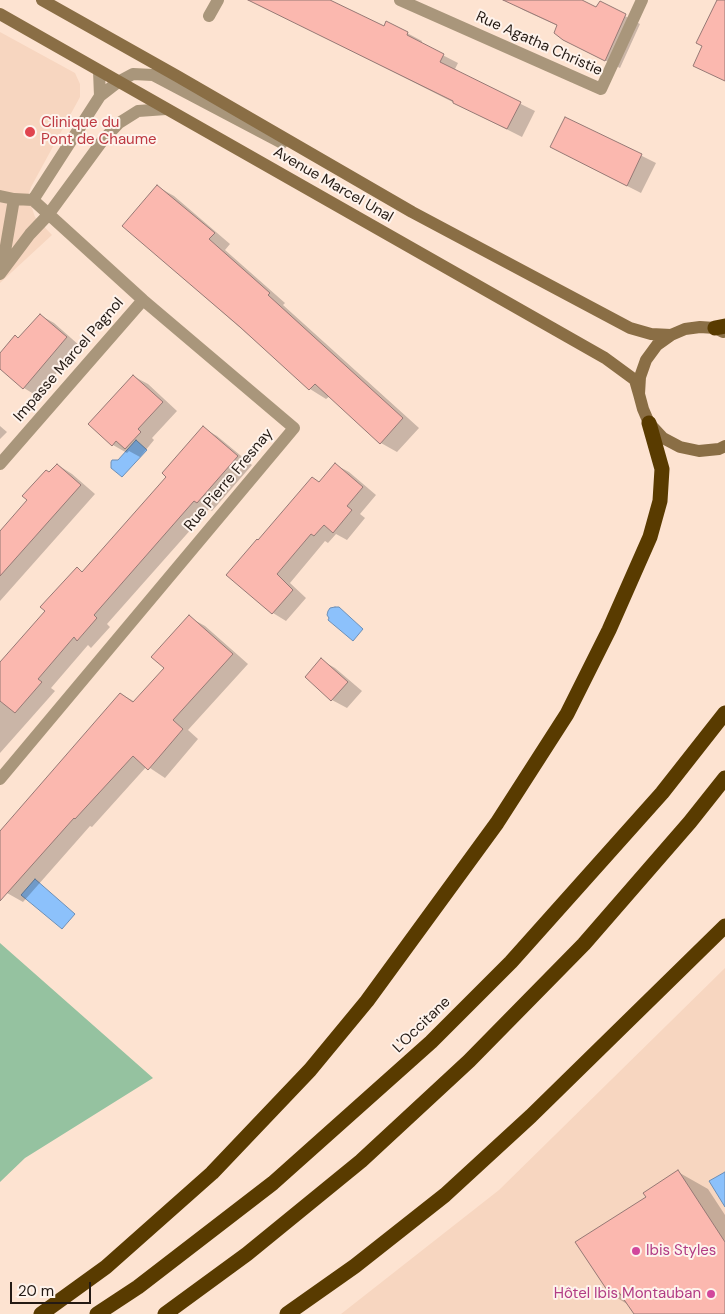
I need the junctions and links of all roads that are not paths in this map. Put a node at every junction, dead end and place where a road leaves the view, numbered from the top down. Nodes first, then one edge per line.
1 (42, 0) edge
2 (218, 0) edge
3 (400, 0) edge
4 (642, 0) edge
5 (0, 14) edge
6 (209, 16) dead end
7 (98, 71) junction
8 (118, 82) junction
9 (100, 96) junction
10 (166, 109) junction
11 (0, 196) edge
12 (14, 199) junction
13 (33, 200) junction
14 (412, 212) junction
15 (48, 215) junction
16 (8, 228) junction
17 (30, 234) junction
18 (1, 273) edge
19 (143, 300) junction
20 (722, 329) edge
21 (671, 335) junction
22 (639, 394) junction
23 (649, 423) junction
24 (723, 448) edge
25 (0, 464) edge
26 (725, 712) edge
27 (725, 778) edge
28 (0, 779) edge
29 (725, 926) edge
30 (41, 1314) edge
31 (97, 1314) edge
32 (165, 1314) edge
33 (287, 1314) edge

1 - 14 main road, Avenue Marcel Unal
2 - 6 street
3 - 4 street, Rue Agatha Christie
5 - 7 main road, Avenue Marcel Unal
7 - 8 main road, Avenue Marcel Unal
7 - 9 street
8 - 9 street
8 - 10 main road, Avenue Marcel Unal
8 - 14 street
9 - 13 street
10 - 15 street
10 - 22 main road, Avenue Marcel Unal
11 - 12 street
12 - 13 street
12 - 16 street
13 - 15 street, Rue Pierre Fresnay
14 - 21 main road, Avenue Marcel Unal
15 - 17 street
15 - 19 street, Rue Pierre Fresnay
16 - 17 street
16 - 18 street
17 - 18 street
19 - 25 street, Impasse Marcel Pagnol
19 - 28 street, Rue Pierre Fresnay
20 - 21 main road
21 - 22 main road
22 - 23 main road
23 - 24 main road
23 - 30 highway
26 - 31 highway, L'Occitane
27 - 32 highway
29 - 33 highway

